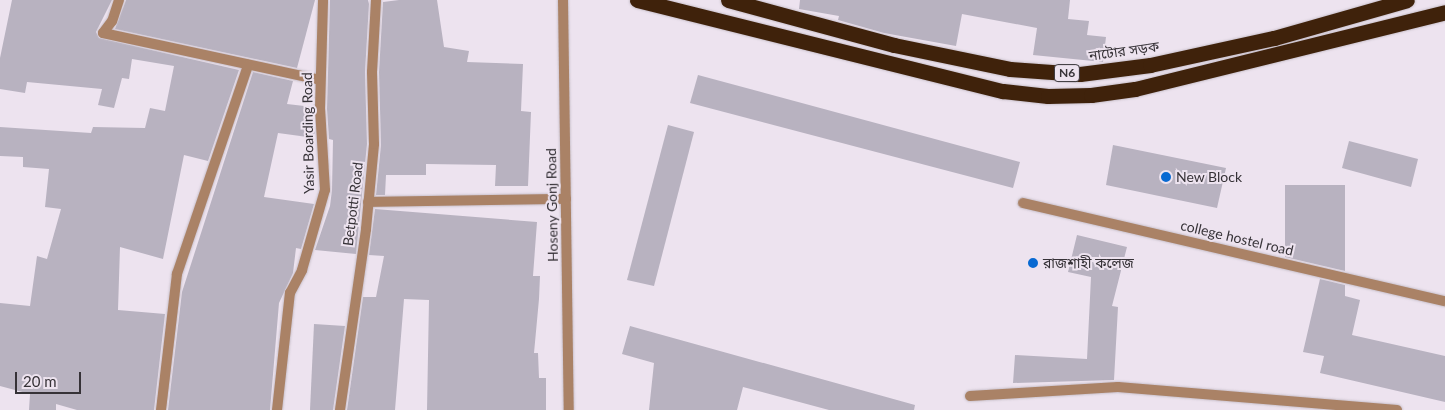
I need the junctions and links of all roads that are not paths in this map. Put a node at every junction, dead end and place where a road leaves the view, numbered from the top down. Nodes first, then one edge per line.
1 (119, 0) edge
2 (323, 0) edge
3 (376, 0) edge
4 (562, 0) edge
5 (637, 0) edge
6 (728, 0) edge
7 (1406, 0) edge
8 (1445, 12) edge
9 (248, 65) junction
10 (320, 80) junction
11 (566, 199) junction
12 (368, 202) junction
13 (1023, 203) dead end
14 (1445, 301) edge
15 (970, 396) dead end
16 (161, 410) edge
17 (277, 410) edge
18 (340, 410) edge
19 (569, 410) edge
20 (1397, 410) edge

1 - 9 street
2 - 10 street, Yasir Boarding Road
3 - 12 street, Betpotti Road
4 - 11 street, Hoseny Gonj Road
5 - 8 highway
6 - 7 highway, নাটোর সড়ক / N6
9 - 10 street
9 - 16 street
10 - 17 street, Yasir Boarding Road
11 - 12 street
11 - 19 street, Hoseny Gonj Road
12 - 18 street, Betpotti Road
13 - 14 street, college hostel road
15 - 20 street

